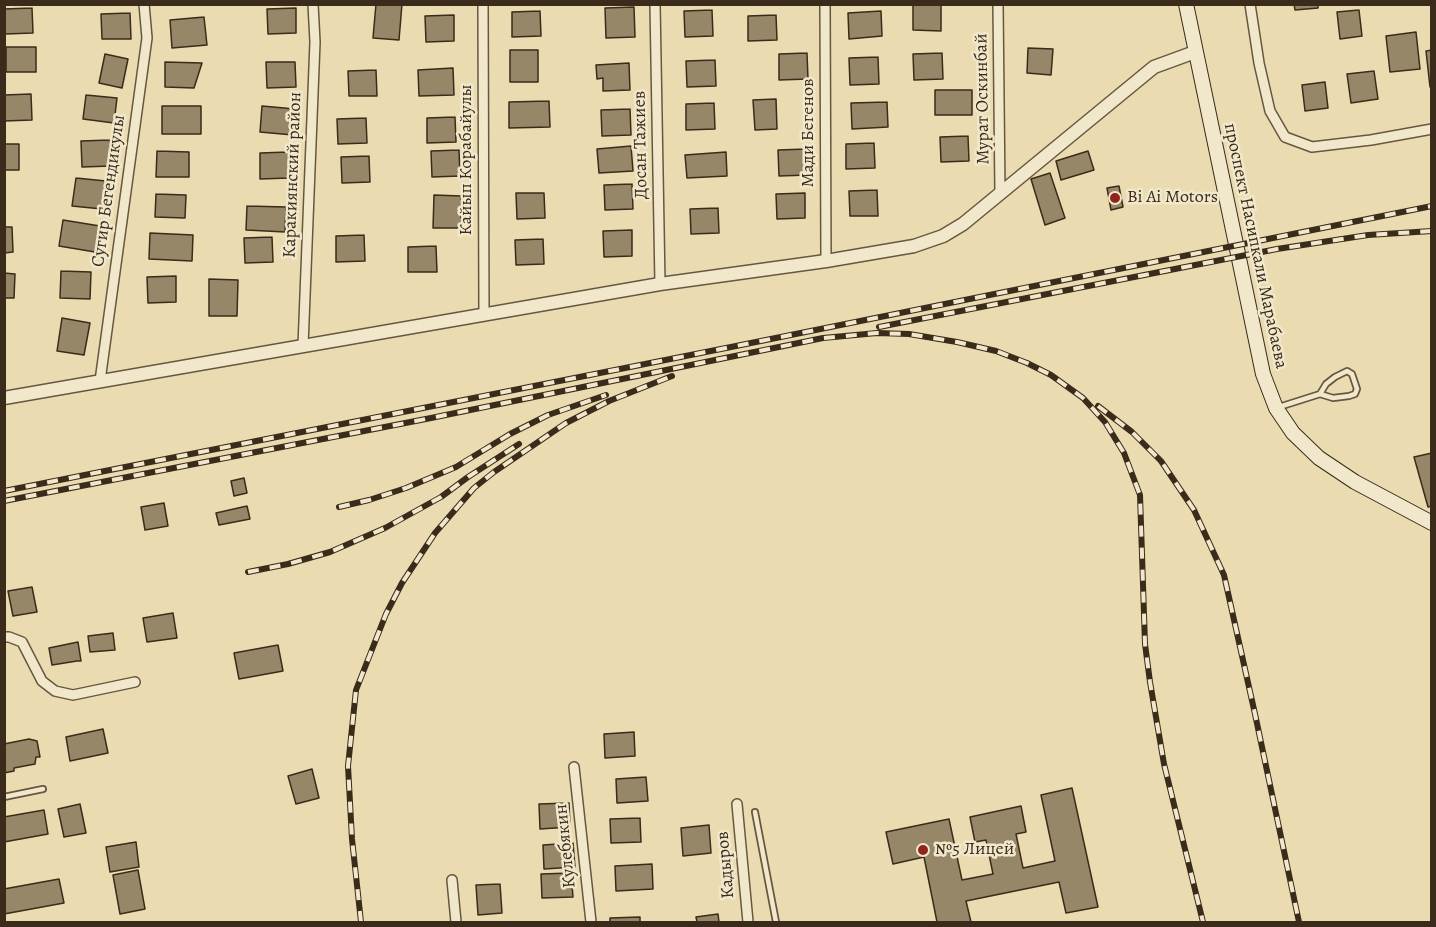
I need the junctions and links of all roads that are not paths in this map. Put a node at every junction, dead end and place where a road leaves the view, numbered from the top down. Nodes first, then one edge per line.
1 (144, 4) edge
2 (313, 4) edge
3 (483, 4) edge
4 (655, 4) edge
5 (825, 4) edge
6 (998, 4) edge
7 (1186, 4) edge
8 (1250, 4) edge
9 (1196, 52) junction
10 (1431, 129) edge
11 (1000, 194) junction
12 (826, 261) junction
13 (660, 284) junction
14 (484, 315) junction
15 (303, 346) junction
16 (100, 381) junction
17 (1320, 394) junction
18 (4, 398) edge
19 (1276, 408) junction
20 (1431, 523) edge
21 (4, 638) edge
22 (135, 682) dead end
23 (574, 767) dead end
24 (43, 789) dead end
25 (4, 797) edge
26 (737, 804) dead end
27 (755, 812) dead end
28 (452, 880) dead end
29 (456, 922) edge
30 (591, 922) edge
31 (748, 922) edge
32 (776, 922) edge

1 - 16 street, Сугир Бегендикулы
2 - 15 street, Каракиянский район
3 - 14 street, Кайып Корабайулы
4 - 13 street, Досан Тажиев
5 - 12 street, Мади Бегенов
6 - 11 street, Мурат Оскинбай
7 - 9 main road, проспект Насипкали Марабаева
8 - 10 street
9 - 11 street
9 - 19 main road, проспект Насипкали Марабаева
11 - 12 street
12 - 13 street
13 - 14 street
14 - 15 street
15 - 16 street
16 - 18 street
17 - 17 lane
17 - 19 lane
19 - 20 main road, проспект Насипкали Марабаева
21 - 22 street
23 - 30 street, Кулебякин
24 - 25 lane
26 - 31 street, Кадыров
27 - 32 lane
28 - 29 street

